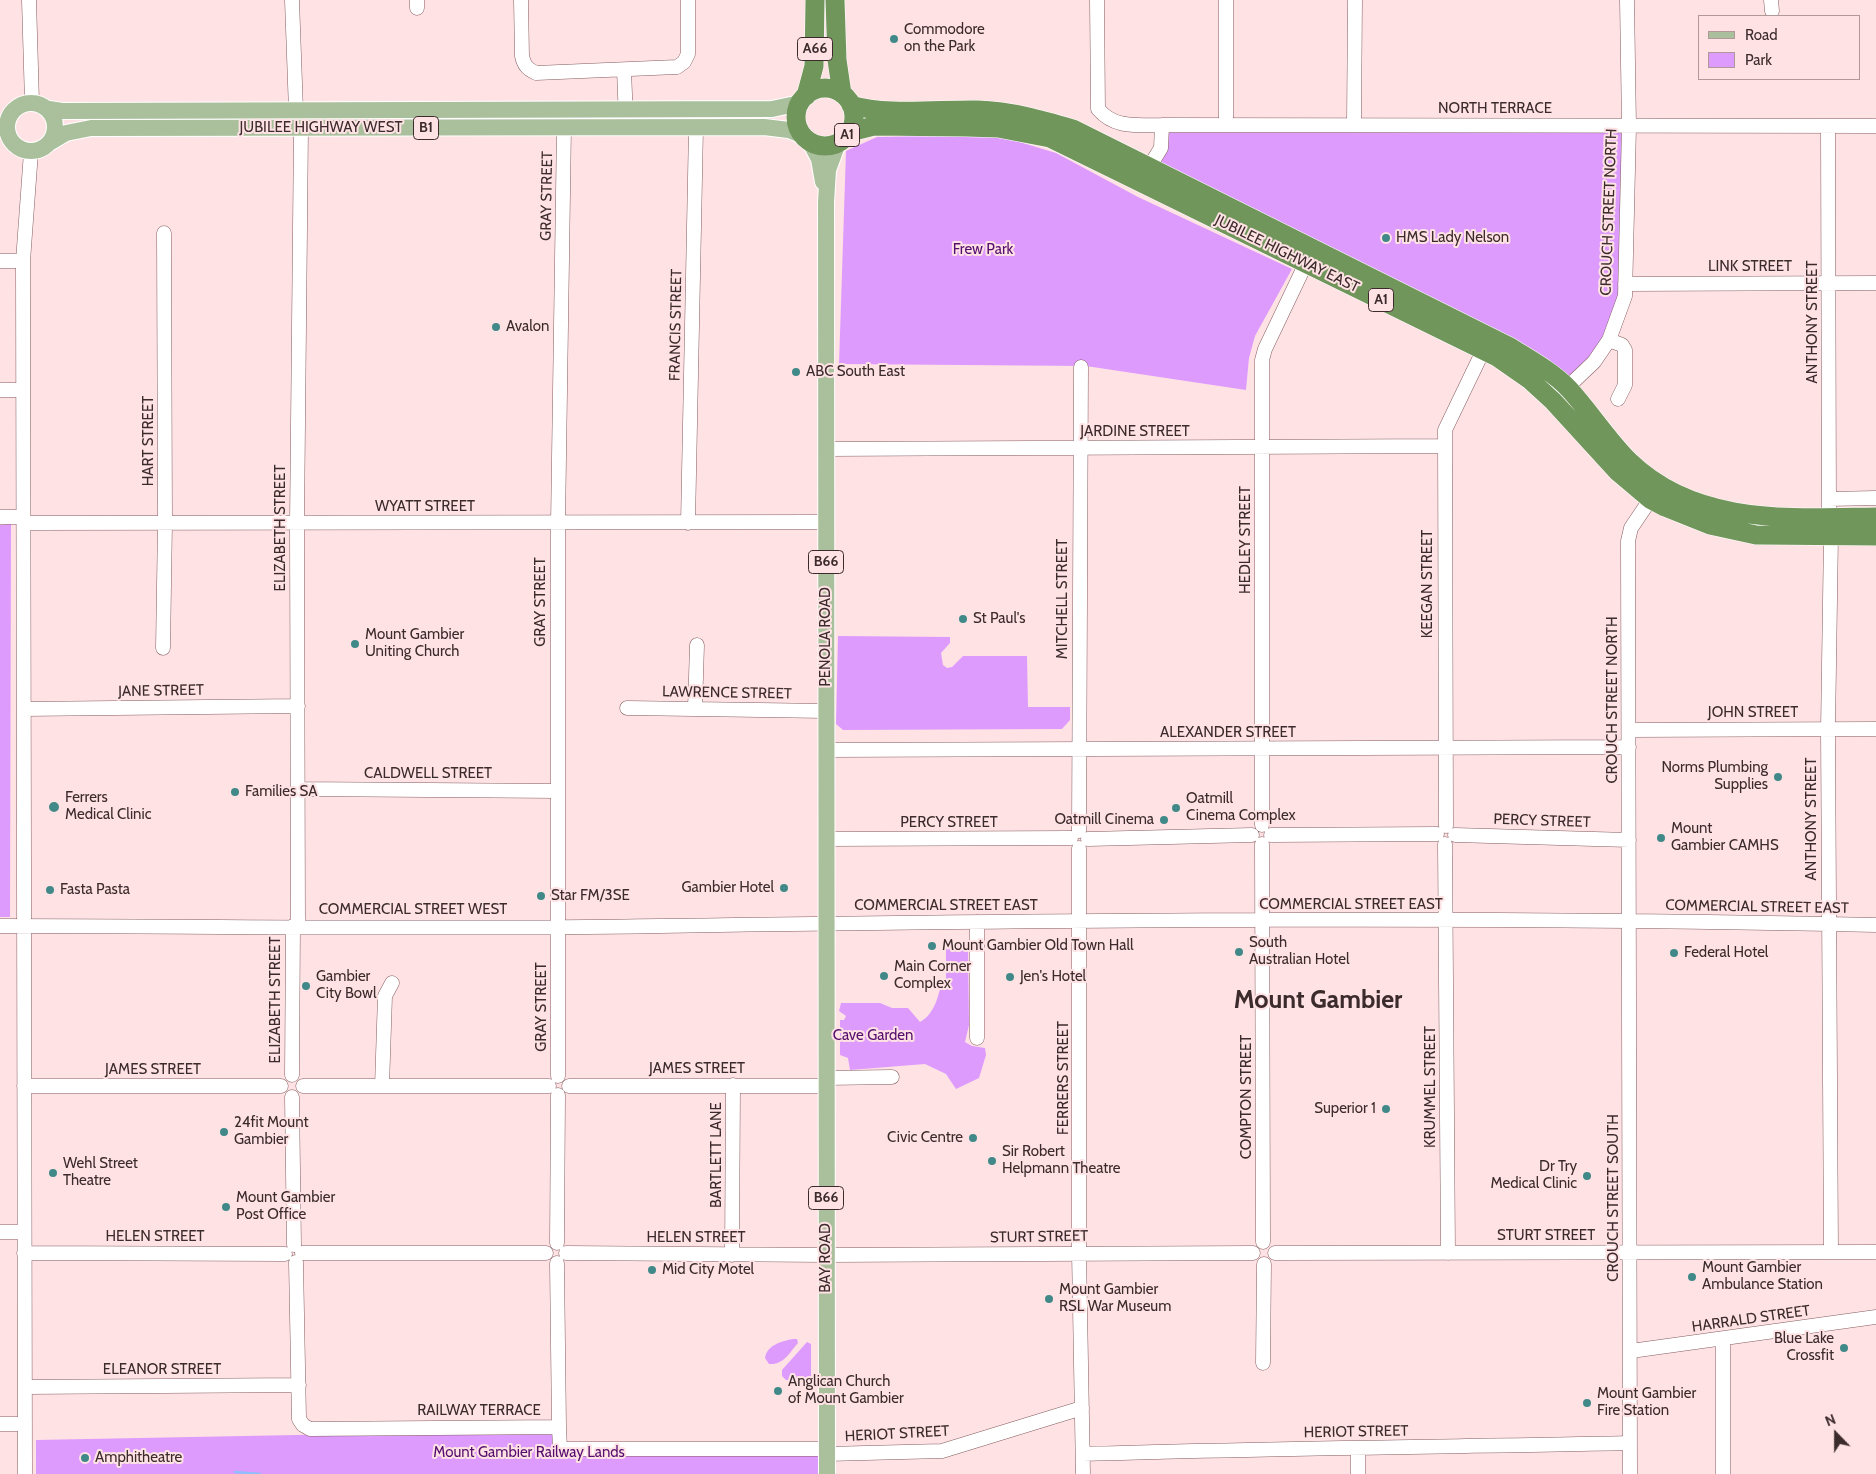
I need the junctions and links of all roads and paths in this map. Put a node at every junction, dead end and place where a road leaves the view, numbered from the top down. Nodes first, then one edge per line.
1 (29, 0) edge
2 (292, 0) edge
3 (521, 0) edge
4 (688, 0) edge
5 (815, 0) edge
6 (836, 0) edge
7 (1097, 0) edge
8 (1226, 0) edge
9 (1355, 0) edge
10 (1627, 0) edge
11 (624, 70) junction
12 (803, 100) junction
13 (847, 100) junction
14 (32, 102) junction
15 (626, 108) junction
16 (49, 109) junction
17 (7, 110) edge
18 (296, 111) junction
19 (1226, 124) junction
20 (1354, 124) junction
21 (1162, 125) junction
22 (1629, 126) junction
23 (1828, 126) junction
24 (1876, 126) edge
25 (564, 127) junction
26 (627, 127) junction
27 (696, 128) junction
28 (301, 129) junction
29 (6, 137) edge
30 (844, 137) junction
31 (1069, 138) junction
32 (807, 139) junction
33 (51, 142) junction
34 (31, 152) junction
35 (1148, 169) junction
36 (826, 202) junction
37 (1218, 211) junction
38 (164, 233) dead end
39 (0, 261) edge
40 (23, 261) junction
41 (1306, 263) junction
42 (1829, 283) junction
43 (1876, 283) edge
44 (1625, 284) junction
45 (1609, 340) junction
46 (1484, 351) junction
47 (1081, 367) dead end
48 (1567, 387) junction
49 (0, 390) edge
50 (23, 390) junction
51 (1618, 399) dead end
52 (1553, 401) junction
53 (1445, 446) junction
54 (1262, 448) junction
55 (826, 449) junction
56 (1080, 449) junction
57 (1654, 492) junction
58 (1876, 498) edge
59 (0, 517) edge
60 (1876, 517) edge
61 (1830, 518) junction
62 (24, 520) junction
63 (826, 522) junction
64 (165, 523) junction
65 (297, 523) junction
66 (558, 523) junction
67 (688, 523) junction
68 (1876, 536) edge
69 (698, 645) dead end
70 (163, 648) dead end
71 (298, 706) junction
72 (627, 708) dead end
73 (24, 709) junction
74 (695, 709) junction
75 (826, 711) junction
76 (1828, 729) junction
77 (1876, 729) edge
78 (1629, 730) junction
79 (1629, 748) junction
80 (1078, 749) junction
81 (1261, 749) junction
82 (1444, 749) junction
83 (826, 750) junction
84 (298, 789) junction
85 (558, 791) junction
86 (1262, 835) junction
87 (1446, 835) junction
88 (826, 839) junction
89 (1079, 839) junction
90 (1629, 840) junction
91 (1446, 920) junction
92 (827, 922) junction
93 (978, 922) junction
94 (1080, 922) junction
95 (1263, 922) junction
96 (1629, 922) junction
97 (1828, 924) junction
98 (1876, 925) edge
99 (0, 926) edge
100 (24, 926) junction
101 (296, 926) junction
102 (558, 926) junction
103 (392, 984) dead end
104 (977, 1038) dead end
105 (292, 1075) junction
106 (892, 1077) dead end
107 (826, 1082) junction
108 (733, 1085) junction
109 (24, 1086) junction
110 (281, 1086) junction
111 (303, 1086) junction
112 (382, 1086) junction
113 (558, 1086) junction
114 (292, 1097) junction
115 (0, 1232) edge
116 (24, 1232) junction
117 (1264, 1242) junction
118 (1079, 1252) junction
119 (1630, 1252) junction
120 (1831, 1252) junction
121 (1876, 1252) edge
122 (24, 1253) junction
123 (556, 1253) junction
124 (1253, 1253) junction
125 (1275, 1253) junction
126 (1448, 1253) junction
127 (294, 1254) junction
128 (732, 1254) junction
129 (826, 1255) junction
130 (1264, 1264) junction
131 (1876, 1317) edge
132 (1723, 1340) junction
133 (1631, 1352) junction
134 (1263, 1363) dead end
135 (299, 1385) junction
136 (25, 1387) junction
137 (1082, 1408) junction
138 (0, 1424) edge
139 (25, 1424) junction
140 (559, 1427) junction
141 (1630, 1443) junction
142 (1358, 1450) junction
143 (827, 1451) junction
144 (1083, 1454) junction
145 (25, 1474) edge
146 (827, 1474) edge
147 (1083, 1474) edge
148 (1358, 1474) edge
149 (1630, 1474) edge
150 (1723, 1474) edge

1 - 14 street
2 - 18 street
3 - 11 street
4 - 11 street
5 - 12 highway, A66
6 - 13 highway, A66
7 - 21 street, NORTH TERRACE
8 - 19 street
9 - 20 street
10 - 22 street, CROUCH STREET NORTH
11 - 15 street
12 - 13 highway, A1
12 - 15 main road, JUBILEE HIGHWAY WEST / B1
12 - 32 highway
13 - 30 highway, A1
13 - 31 highway, JUBILEE HIGHWAY EAST / A1
14 - 16 main road, B1
14 - 17 main road
15 - 18 main road, JUBILEE HIGHWAY WEST / B1
15 - 26 street
16 - 18 main road, JUBILEE HIGHWAY WEST / B1
16 - 33 main road
17 - 29 main road
19 - 20 street, NORTH TERRACE
19 - 21 street, NORTH TERRACE
20 - 22 street, NORTH TERRACE
21 - 35 street
22 - 23 street, NORTH TERRACE
22 - 44 street, CROUCH STREET NORTH
23 - 24 street, NORTH TERRACE
23 - 42 street, ANTHONY STREET
25 - 26 main road, JUBILEE HIGHWAY WEST / B1
25 - 28 main road, JUBILEE HIGHWAY WEST / B1
25 - 66 street, GRAY STREET
26 - 27 main road, JUBILEE HIGHWAY WEST / B1
27 - 32 main road, JUBILEE HIGHWAY WEST / B1
27 - 67 street, FRANCIS STREET
28 - 33 main road, JUBILEE HIGHWAY WEST / B1
28 - 65 street, ELIZABETH STREET
29 - 34 main road
30 - 31 highway, JUBILEE HIGHWAY EAST / A1
30 - 32 highway, A1
30 - 36 main road, PENOLA ROAD / B66
31 - 35 highway, JUBILEE HIGHWAY EAST / A1
31 - 37 highway, JUBILEE HIGHWAY EAST / A1
32 - 36 main road, PENOLA ROAD / B66
33 - 34 main road, B1
34 - 40 street
35 - 37 highway, JUBILEE HIGHWAY EAST / A1
36 - 55 main road, PENOLA ROAD / B66
37 - 41 highway, JUBILEE HIGHWAY EAST / A1
37 - 48 highway, JUBILEE HIGHWAY EAST / A1
38 - 64 street, HART STREET
39 - 40 street
40 - 50 street
41 - 46 highway, JUBILEE HIGHWAY EAST / A1
41 - 54 street, HEDLEY STREET
42 - 43 street, LINK STREET
42 - 44 street, LINK STREET
42 - 61 street, ANTHONY STREET
44 - 45 street, CROUCH STREET NORTH
45 - 48 street, CROUCH STREET NORTH
45 - 51 street
46 - 52 highway, JUBILEE HIGHWAY EAST / A1
46 - 53 street, KEEGAN STREET
47 - 56 street, MITCHELL STREET
48 - 52 street, CROUCH STREET NORTH
48 - 57 highway, JUBILEE HIGHWAY EAST / A1
49 - 50 street
50 - 62 street
52 - 57 highway, JUBILEE HIGHWAY EAST / A1
53 - 54 street, JARDINE STREET
53 - 82 street, KEEGAN STREET
54 - 56 street, JARDINE STREET
54 - 81 street, HEDLEY STREET
55 - 56 street, JARDINE STREET
55 - 63 main road, PENOLA ROAD / B66
56 - 80 street, MITCHELL STREET
57 - 61 highway, JUBILEE HIGHWAY EAST / A1
57 - 78 street, CROUCH STREET NORTH
58 - 61 street
59 - 62 street, WYATT STREET
60 - 61 highway, JUBILEE HIGHWAY EAST / A1
61 - 68 highway, JUBILEE HIGHWAY EAST / A1
61 - 76 street, ANTHONY STREET
62 - 64 street, WYATT STREET
62 - 73 street
63 - 67 street, WYATT STREET
63 - 75 main road, PENOLA ROAD / B66
64 - 65 street, WYATT STREET
64 - 70 street, HART STREET
65 - 66 street, WYATT STREET
65 - 71 street, ELIZABETH STREET
66 - 67 street, WYATT STREET
66 - 85 street, GRAY STREET
69 - 74 street
71 - 73 street, JANE STREET
71 - 84 street, ELIZABETH STREET
72 - 74 street, LAWRENCE STREET
73 - 100 street
74 - 75 street, LAWRENCE STREET
75 - 83 main road, PENOLA ROAD / B66
76 - 77 street, JOHN STREET
76 - 78 street, JOHN STREET
76 - 97 street, ANTHONY STREET
78 - 79 street, CROUCH STREET NORTH
79 - 82 street, ALEXANDER STREET
79 - 90 street, CROUCH STREET NORTH
80 - 81 street, ALEXANDER STREET
80 - 83 street, ALEXANDER STREET
80 - 89 street, MITCHELL STREET
81 - 82 street, ALEXANDER STREET
81 - 86 street, HEDLEY STREET
82 - 87 street, KEEGAN STREET
83 - 88 main road, PENOLA ROAD / B66
84 - 85 street, CALDWELL STREET
84 - 101 street, ELIZABETH STREET
85 - 102 street, GRAY STREET
86 - 87 street, PERCY STREET
86 - 89 street, PERCY STREET
86 - 95 street, HEDLEY STREET
87 - 90 street, PERCY STREET
87 - 91 street, KEEGAN STREET
88 - 89 street, PERCY STREET
88 - 92 main road, PENOLA ROAD / B66
89 - 94 street, MITCHELL STREET
90 - 96 street, CROUCH STREET NORTH
91 - 95 street, COMMERCIAL STREET EAST
91 - 96 street, COMMERCIAL STREET EAST
91 - 126 street, KRUMMEL STREET
92 - 93 street, COMMERCIAL STREET EAST
92 - 102 street, COMMERCIAL STREET WEST
92 - 107 main road, BAY ROAD / B66
93 - 94 street, COMMERCIAL STREET EAST
93 - 104 street
94 - 95 street, COMMERCIAL STREET EAST
94 - 118 street, FERRERS STREET
95 - 117 street, COMPTON STREET
96 - 97 street, COMMERCIAL STREET EAST
96 - 119 street, CROUCH STREET SOUTH
97 - 98 street, COMMERCIAL STREET EAST
97 - 120 street, ANTHONY STREET
99 - 100 street, COMMERCIAL STREET WEST
100 - 101 street, COMMERCIAL STREET WEST
100 - 109 street
101 - 102 street, COMMERCIAL STREET WEST
101 - 105 street, ELIZABETH STREET
102 - 113 street, GRAY STREET
103 - 112 street
105 - 110 street
105 - 111 street
106 - 107 street, JAMES STREET
107 - 108 street, JAMES STREET
107 - 129 main road, BAY ROAD / B66
108 - 113 street, JAMES STREET
108 - 128 street, BARTLETT LANE
109 - 110 street, JAMES STREET
109 - 116 street
110 - 114 street
111 - 112 street, JAMES STREET
111 - 114 street
112 - 113 street, JAMES STREET
113 - 123 street, GRAY STREET
114 - 127 street
115 - 116 street
116 - 122 street
117 - 124 street
117 - 125 street
118 - 124 street, STURT STREET
118 - 129 street, STURT STREET
118 - 137 street, FERRERS STREET
119 - 120 street, STURT STREET
119 - 126 street, STURT STREET
119 - 133 street, CROUCH STREET SOUTH
120 - 121 street, STURT STREET
122 - 127 street, HELEN STREET
122 - 136 street
123 - 127 street, HELEN STREET
123 - 128 street, HELEN STREET
123 - 140 street, GRAY STREET
124 - 130 street
125 - 126 street, STURT STREET
125 - 130 street
127 - 135 street
128 - 129 street, HELEN STREET
129 - 143 main road, BAY ROAD / B66
130 - 134 street
131 - 132 street, HARRALD STREET
132 - 133 street, HARRALD STREET
132 - 150 street
133 - 141 street, CROUCH STREET SOUTH
135 - 136 street, ELEANOR STREET
135 - 140 street, RAILWAY TERRACE
136 - 139 street
137 - 143 street, HERIOT STREET
137 - 144 street, FERRERS STREET
138 - 139 street
139 - 145 street
140 - 143 street, RAILWAY TERRACE
141 - 142 street, HERIOT STREET
141 - 149 street, CROUCH STREET SOUTH
142 - 144 street, HERIOT STREET
142 - 148 street
143 - 146 main road, BAY ROAD / B66
144 - 147 street, FERRERS STREET

